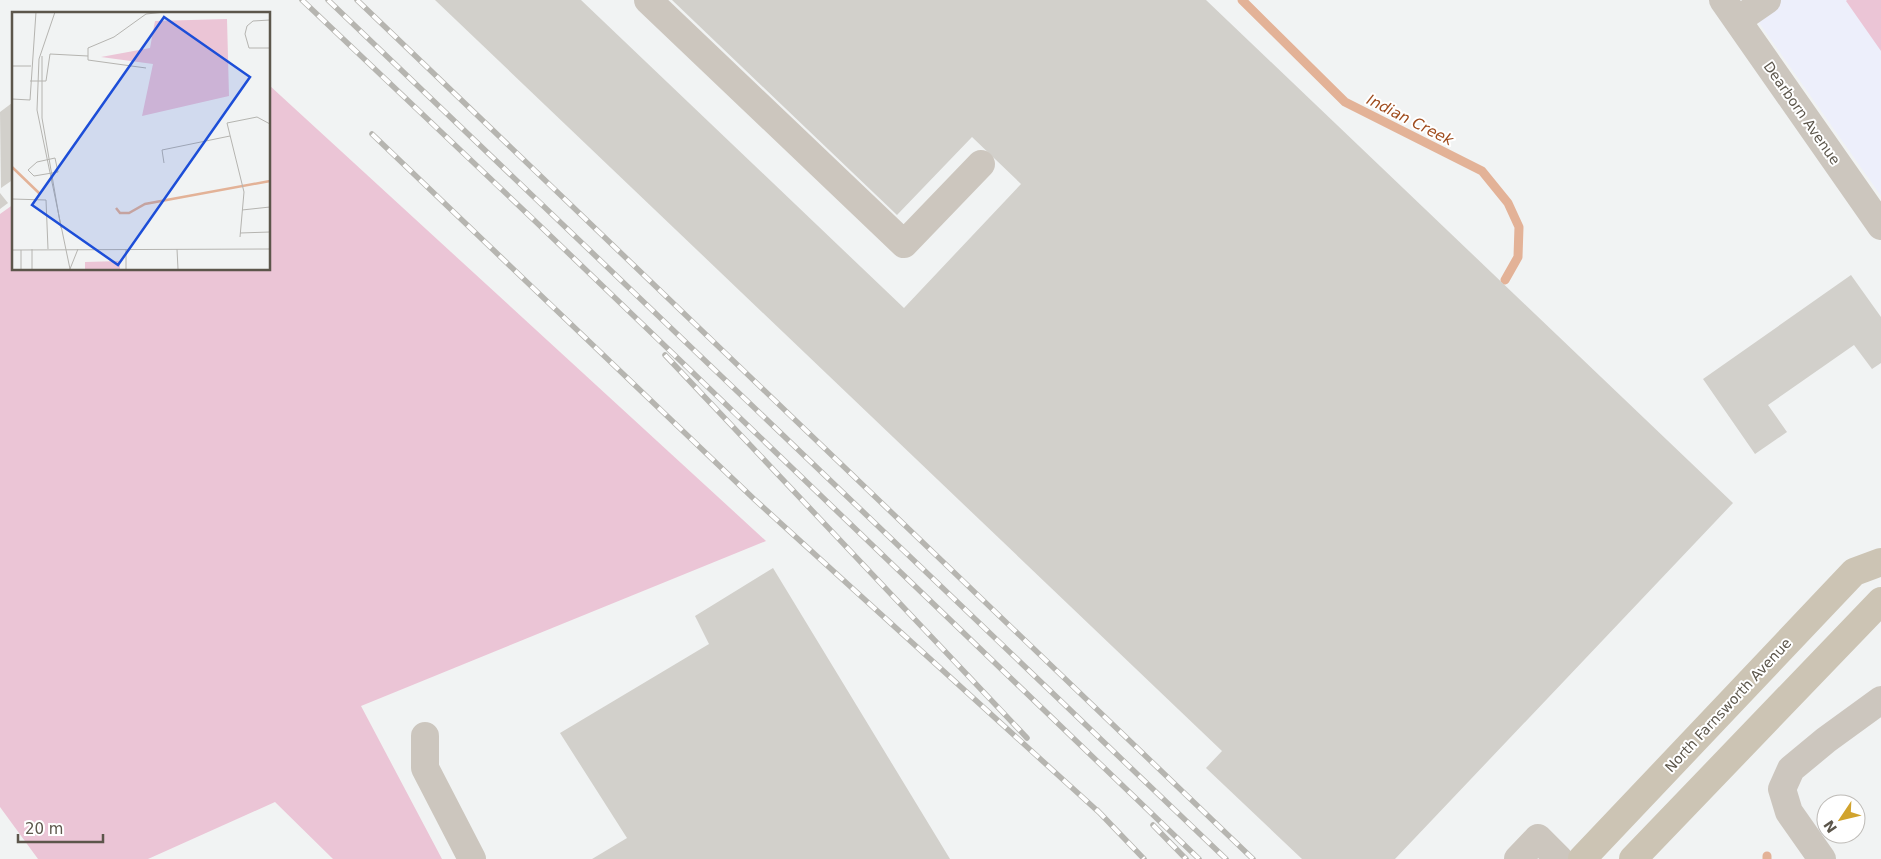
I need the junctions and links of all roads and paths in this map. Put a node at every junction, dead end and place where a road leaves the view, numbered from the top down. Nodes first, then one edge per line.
1 (648, 0) edge
2 (1767, 0) edge
3 (1730, 10) edge
4 (982, 164) dead end
5 (1881, 226) edge
6 (1881, 562) edge
7 (1881, 601) edge
8 (1881, 700) edge
9 (425, 736) dead end
10 (472, 859) edge
11 (1518, 859) edge
12 (1559, 859) edge
13 (1582, 859) edge
14 (1633, 859) edge
15 (1822, 859) edge

1 - 4 street
2 - 3 street
3 - 5 street, Dearborn Avenue
6 - 13 main road, North Farnsworth Avenue
7 - 14 main road
8 - 15 street
9 - 10 street
11 - 12 street

